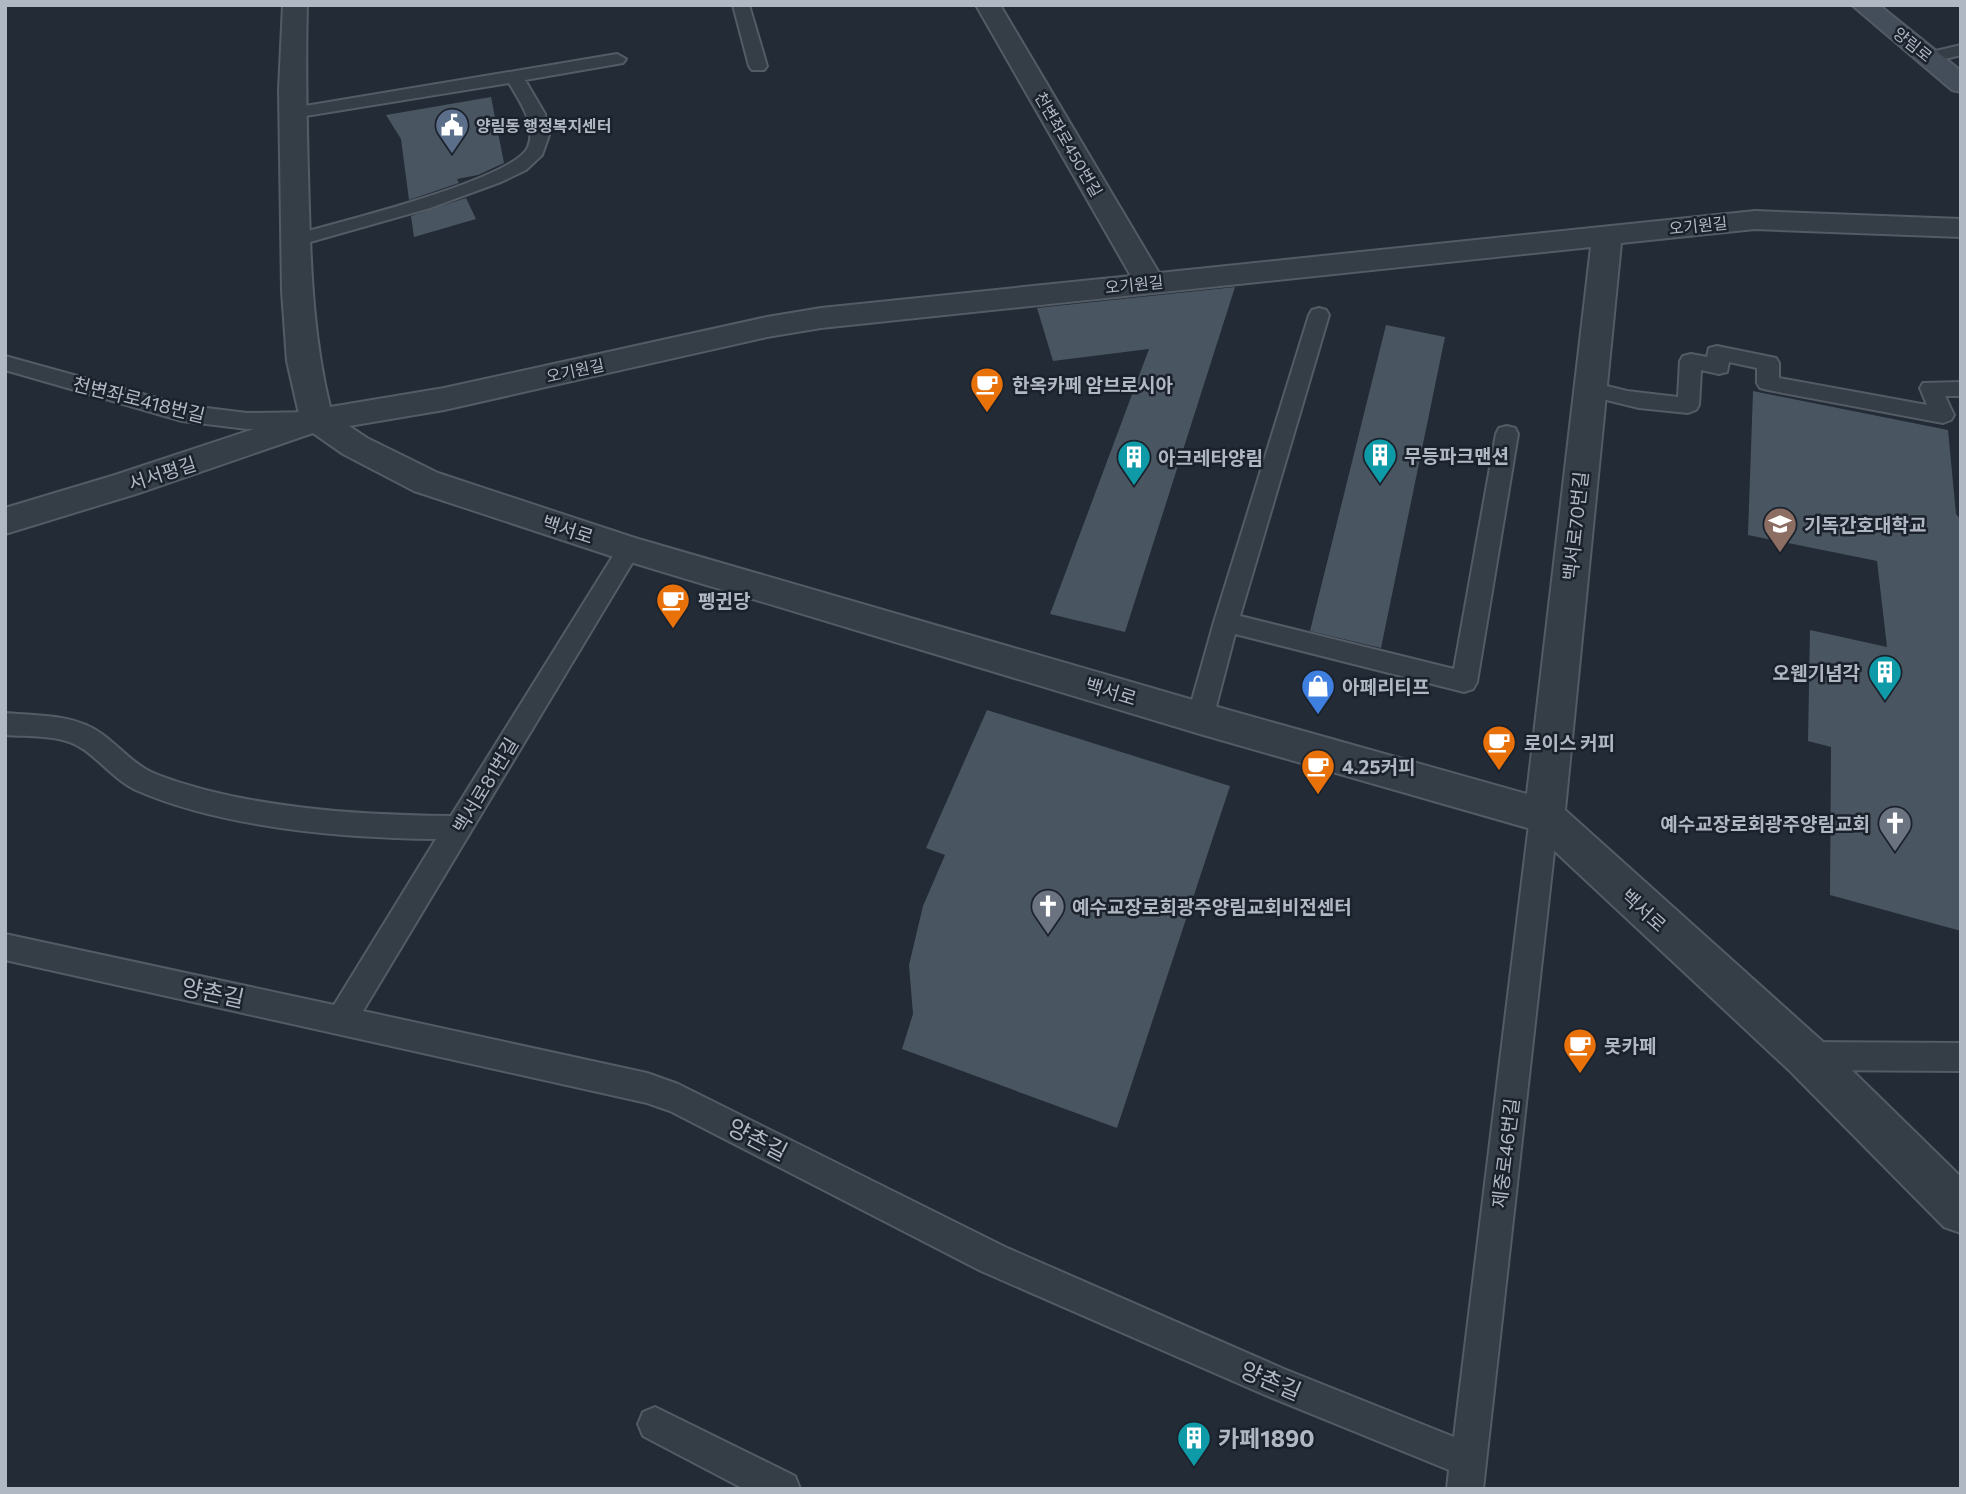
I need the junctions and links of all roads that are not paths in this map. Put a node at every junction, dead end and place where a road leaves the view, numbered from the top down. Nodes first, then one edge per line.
1 (295, 5) edge
2 (741, 5) edge
3 (988, 5) edge
4 (1864, 5) edge
5 (1961, 50) edge
6 (1929, 58) junction
7 (617, 59) dead end
8 (758, 66) dead end
9 (514, 77) junction
10 (1961, 84) edge
11 (293, 113) junction
12 (1961, 228) edge
13 (1607, 236) junction
14 (296, 240) junction
15 (1149, 282) junction
16 (1319, 315) dead end
17 (5, 363) edge
18 (1590, 389) junction
19 (1961, 389) edge
20 (317, 420) junction
21 (1507, 434) dead end
22 (5, 521) edge
23 (629, 550) junction
24 (1226, 622) junction
25 (1200, 718) junction
26 (5, 724) edge
27 (1544, 816) junction
28 (458, 828) junction
29 (5, 947) edge
30 (341, 1020) junction
31 (1806, 1056) junction
32 (1961, 1057) edge
33 (1961, 1210) edge
34 (655, 1424) dead end
35 (1466, 1475) edge
36 (782, 1489) edge

1 - 11 street
2 - 8 lane
3 - 15 street, 천변좌로450번길
4 - 6 main road, 양림로
5 - 6 lane
6 - 10 main road, 양림로
7 - 9 lane
9 - 11 lane
9 - 14 lane
11 - 14 street
12 - 13 street, 오기원길
13 - 15 street, 오기원길
13 - 18 street, 백서로70번길
14 - 20 street
15 - 20 street, 오기원길
16 - 24 lane
17 - 20 lane, 천변좌로418번길
18 - 19 lane
18 - 27 street, 백서로70번길
20 - 22 street, 서서평길
20 - 23 street, 백서로
21 - 24 lane
23 - 25 street, 백서로
23 - 28 lane, 백서로81번길
24 - 25 lane
25 - 27 street, 백서로
26 - 28 lane
27 - 31 street, 백서로
27 - 35 lane, 제중로46번길
28 - 30 lane, 백서로81번길
29 - 30 lane, 양촌길
30 - 35 lane, 양촌길
31 - 32 lane
31 - 33 street, 백서로
34 - 36 lane

